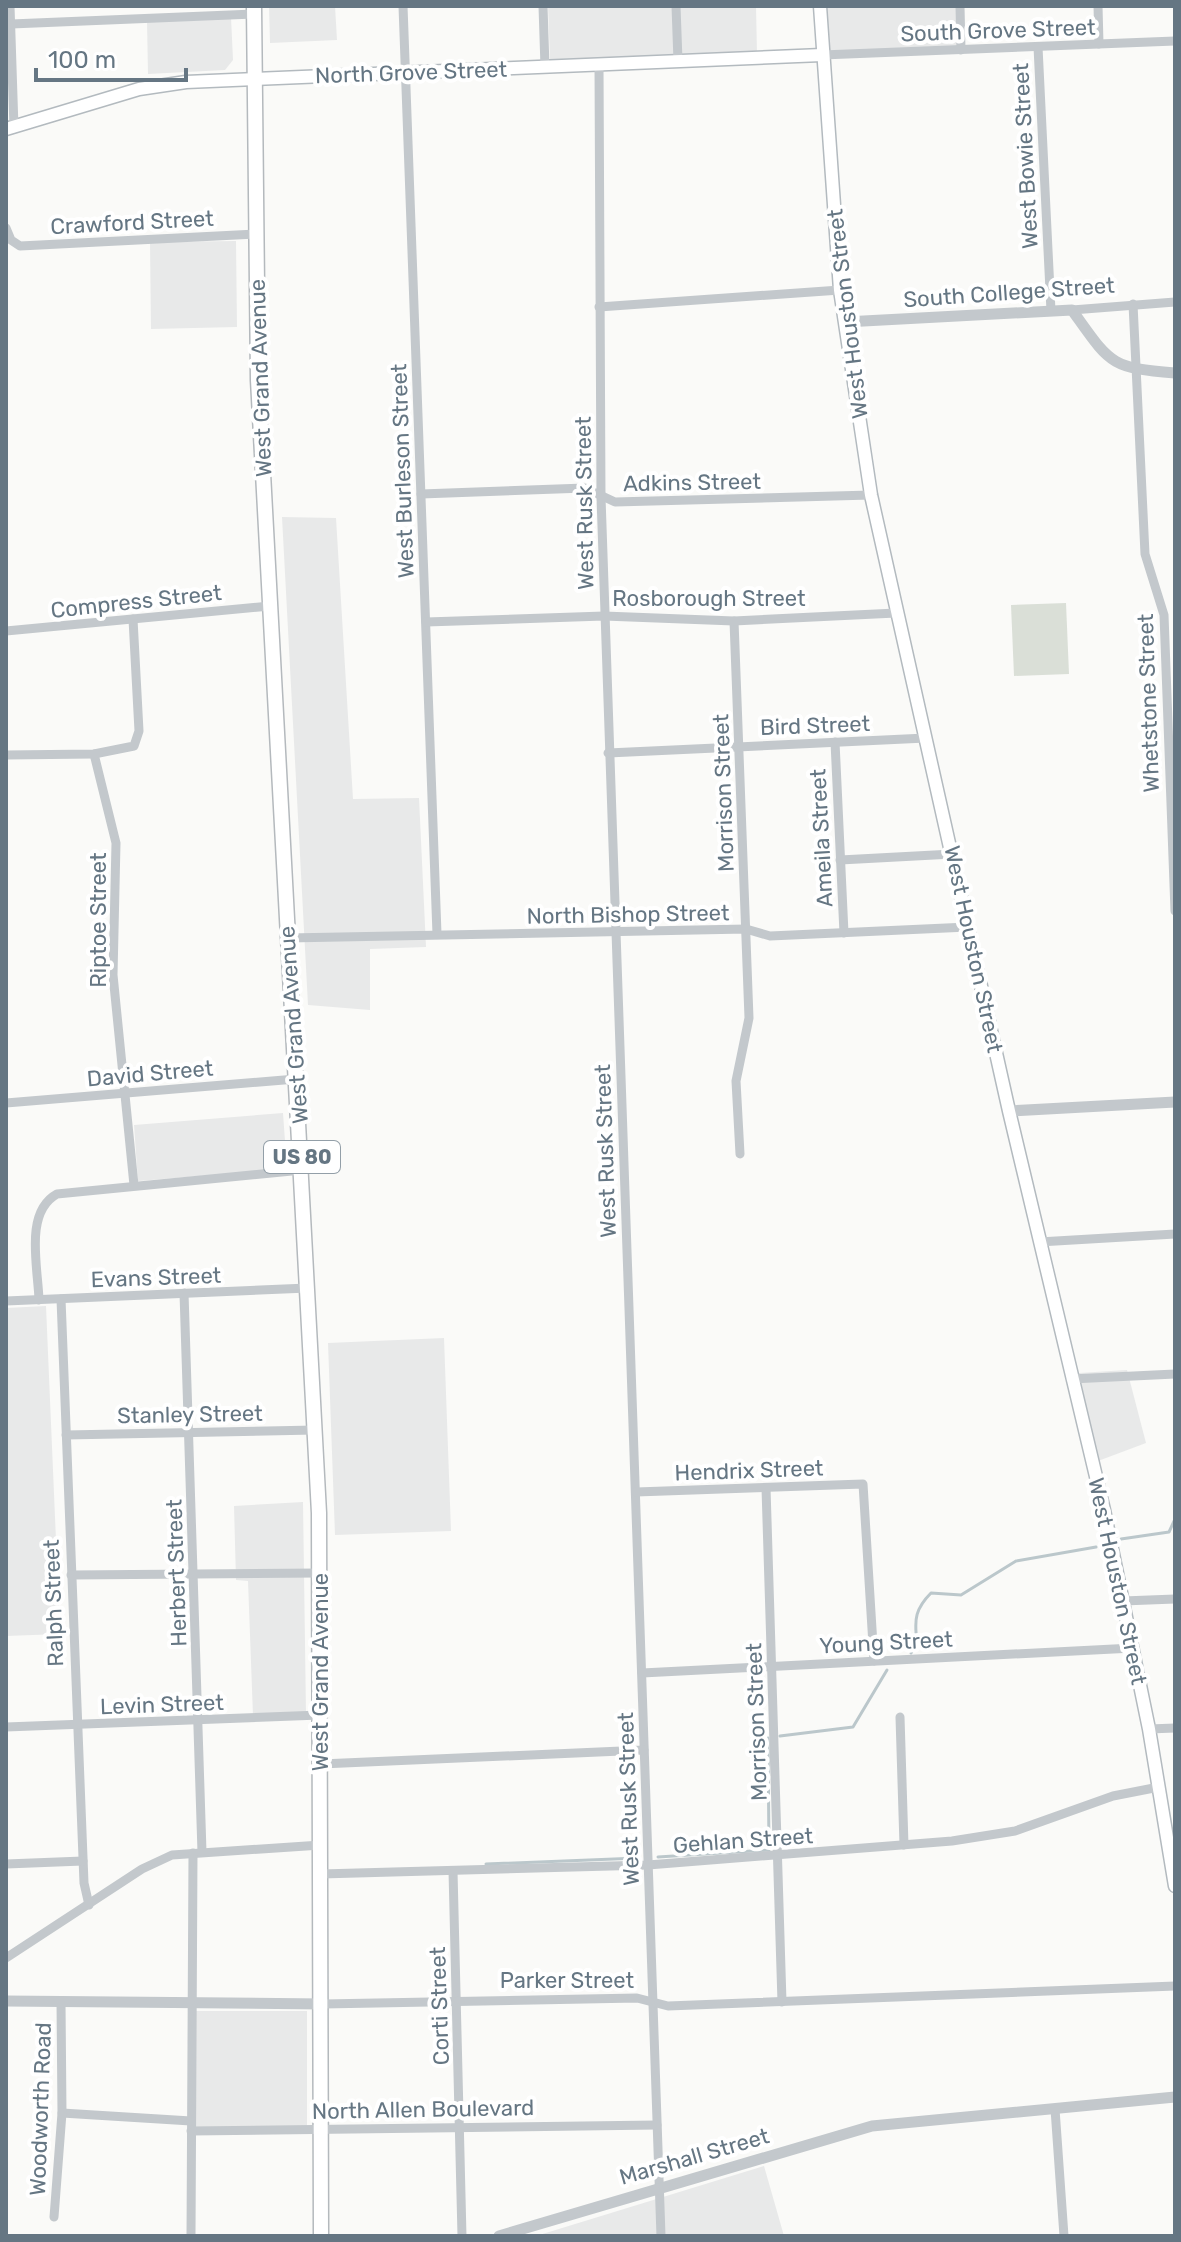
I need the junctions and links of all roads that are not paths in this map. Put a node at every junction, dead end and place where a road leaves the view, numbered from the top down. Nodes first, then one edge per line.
1 (10, 6) edge
2 (403, 6) edge
3 (543, 6) edge
4 (676, 6) edge
5 (820, 6) edge
6 (960, 6) edge
7 (1098, 6) edge
8 (254, 10) edge
9 (11, 24) junction
10 (1175, 41) edge
11 (1099, 44) junction
12 (1038, 47) junction
13 (961, 50) junction
14 (822, 55) junction
15 (678, 61) junction
16 (599, 65) junction
17 (545, 67) junction
18 (406, 72) junction
19 (257, 79) junction
20 (10, 128) edge
21 (6, 228) edge
22 (257, 234) junction
23 (840, 290) junction
24 (1175, 302) edge
25 (1133, 304) junction
26 (599, 307) junction
27 (1072, 310) junction
28 (1051, 311) junction
29 (845, 322) junction
30 (1136, 370) junction
31 (1175, 373) edge
32 (421, 494) junction
33 (871, 495) junction
34 (601, 497) junction
35 (270, 606) junction
36 (896, 613) junction
37 (604, 616) junction
38 (133, 619) junction
39 (734, 621) junction
40 (426, 622) junction
41 (6, 631) edge
42 (926, 738) junction
43 (835, 742) junction
44 (739, 746) junction
45 (608, 753) junction
46 (94, 754) junction
47 (6, 755) edge
48 (1172, 822) edge
49 (953, 854) junction
50 (840, 860) junction
51 (1175, 911) edge
52 (968, 927) junction
53 (746, 929) junction
54 (616, 933) junction
55 (844, 933) junction
56 (437, 934) junction
57 (288, 938) junction
58 (296, 1079) junction
59 (127, 1092) junction
60 (1175, 1102) edge
61 (6, 1103) edge
62 (1009, 1111) junction
63 (740, 1154) dead end
64 (302, 1170) junction
65 (134, 1185) junction
66 (1175, 1234) edge
67 (1039, 1242) junction
68 (308, 1288) junction
69 (184, 1293) junction
70 (61, 1299) junction
71 (39, 1300) junction
72 (6, 1301) edge
73 (1175, 1374) edge
74 (1071, 1379) junction
75 (315, 1430) junction
76 (189, 1432) junction
77 (66, 1435) junction
78 (766, 1488) junction
79 (636, 1492) junction
80 (319, 1573) junction
81 (71, 1575) junction
82 (194, 1575) junction
83 (1175, 1599) edge
84 (1123, 1601) junction
85 (1133, 1648) junction
86 (874, 1661) junction
87 (772, 1666) junction
88 (642, 1673) junction
89 (320, 1715) junction
90 (900, 1717) dead end
91 (199, 1720) junction
92 (76, 1725) junction
93 (6, 1727) edge
94 (1175, 1728) edge
95 (1149, 1729) junction
96 (644, 1750) junction
97 (321, 1764) junction
98 (1159, 1787) junction
99 (321, 1845) junction
100 (904, 1845) junction
101 (197, 1852) junction
102 (779, 1855) junction
103 (83, 1861) junction
104 (6, 1864) edge
105 (648, 1865) junction
106 (453, 1871) junction
107 (321, 1874) junction
108 (1175, 1886) edge
109 (89, 1905) junction
110 (6, 1958) edge
111 (1175, 1986) edge
112 (456, 2000) junction
113 (6, 2001) edge
114 (61, 2002) junction
115 (191, 2002) junction
116 (652, 2002) junction
117 (782, 2002) junction
118 (323, 2004) junction
119 (1175, 2097) edge
120 (1055, 2109) junction
121 (62, 2113) junction
122 (657, 2125) junction
123 (191, 2126) junction
124 (461, 2128) junction
125 (321, 2131) junction
126 (660, 2186) junction
127 (54, 2217) dead end
128 (191, 2236) edge
129 (321, 2236) edge
130 (462, 2236) edge
131 (499, 2236) edge
132 (661, 2236) edge
133 (1064, 2236) edge

1 - 9 street
2 - 18 street, West Burleson Street
3 - 17 street
4 - 15 street
5 - 14 main road, West Houston Street
6 - 13 street
7 - 11 street
8 - 9 street
8 - 19 highway, West Grand Avenue / US 80
9 - 20 street
10 - 11 street, South Grove Street
11 - 12 street, South Grove Street
12 - 13 street, South Grove Street
12 - 28 street, West Bowie Street
13 - 14 street, South Grove Street
14 - 15 main road, North Grove Street
14 - 23 main road, West Houston Street
15 - 16 main road, North Grove Street
16 - 17 main road, North Grove Street
16 - 26 street, West Rusk Street
17 - 18 main road, North Grove Street
18 - 19 main road, North Grove Street
18 - 32 street, West Burleson Street
19 - 20 main road, North Grove Street
19 - 22 highway, West Grand Avenue / US 80
21 - 22 street, Crawford Street
22 - 35 highway, West Grand Avenue / US 80
23 - 26 street
23 - 29 main road, West Houston Street
24 - 25 street, South College Street
25 - 27 street, South College Street
25 - 30 street, Whetstone Street
26 - 34 street, West Rusk Street
27 - 28 street, South College Street
27 - 30 street
28 - 29 street, South College Street
29 - 33 main road, West Houston Street
30 - 31 street
30 - 48 street, Whetstone Street
32 - 34 street, Adkins Street
32 - 40 street, West Burleson Street
33 - 34 street, Adkins Street
33 - 36 main road, West Houston Street
34 - 37 street, West Rusk Street
35 - 38 street, Compress Street
35 - 57 highway, West Grand Avenue / US 80
36 - 39 street, Rosborough Street
36 - 42 main road, West Houston Street
37 - 39 street, Rosborough Street
37 - 40 street, Rosborough Street
37 - 45 street, West Rusk Street
38 - 41 street, Compress Street
38 - 46 street
39 - 44 street, Morrison Street
40 - 56 street, West Burleson Street
42 - 43 street, Bird Street
42 - 49 main road, West Houston Street
43 - 44 street, Bird Street
43 - 50 street, Ameila Street
44 - 45 street, Bird Street
44 - 53 street, Morrison Street
45 - 54 street, West Rusk Street
46 - 47 street
46 - 59 street, Riptoe Street
48 - 51 street, Whetstone Street
49 - 50 street
49 - 52 main road, West Houston Street
50 - 55 street, Ameila Street
52 - 55 street, North Bishop Street
52 - 62 main road, West Houston Street
53 - 54 street, North Bishop Street
53 - 55 street, North Bishop Street
53 - 63 street, Morrison Street
54 - 56 street, North Bishop Street
54 - 79 street, West Rusk Street
56 - 57 street, North Bishop Street
57 - 58 highway, West Grand Avenue / US 80
58 - 59 street, David Street
58 - 64 highway, West Grand Avenue / US 80
59 - 61 street, David Street
59 - 65 street, Riptoe Street
60 - 62 street
62 - 67 main road, West Houston Street
64 - 65 street
64 - 68 highway, West Grand Avenue / US 80
65 - 71 street
66 - 67 street
67 - 74 main road, West Houston Street
68 - 69 street, Evans Street
68 - 75 highway, West Grand Avenue / US 80
69 - 70 street, Evans Street
69 - 76 street, Herbert Street
70 - 71 street, Evans Street
70 - 77 street, Ralph Street
71 - 72 street, Evans Street
73 - 74 street
74 - 84 main road, West Houston Street
75 - 76 street, Stanley Street
75 - 80 highway, West Grand Avenue / US 80
76 - 77 street, Stanley Street
76 - 82 street, Herbert Street
77 - 81 street, Ralph Street
78 - 79 street, Hendrix Street
78 - 86 street, Hendrix Street
78 - 87 street, Morrison Street
79 - 88 street, West Rusk Street
80 - 82 street
80 - 89 highway, West Grand Avenue / US 80
81 - 82 street
81 - 92 street, Ralph Street
82 - 91 street, Herbert Street
83 - 84 street
84 - 85 main road, West Houston Street
85 - 86 street, Young Street
85 - 95 main road, West Houston Street
86 - 87 street, Young Street
87 - 88 street, Young Street
87 - 102 street, Morrison Street
88 - 96 street, West Rusk Street
89 - 91 street, Levin Street
89 - 97 highway, West Grand Avenue / US 80
90 - 100 street
91 - 92 street, Levin Street
91 - 101 street, Herbert Street
92 - 93 street, Levin Street
92 - 103 street, Ralph Street
94 - 95 street
95 - 98 main road, West Houston Street
96 - 97 street
96 - 105 street, West Rusk Street
97 - 99 highway, West Grand Avenue / US 80
98 - 100 street, Gehlan Street
98 - 108 main road, West Houston Street
99 - 101 street
99 - 107 highway, West Grand Avenue / US 80
100 - 102 street, Gehlan Street
101 - 109 street
101 - 115 street, Herbert Street
102 - 105 street, Gehlan Street
102 - 117 street, Morrison Street
103 - 104 street
103 - 109 street, Ralph Street
105 - 106 street, Gehlan Street
105 - 116 street, West Rusk Street
106 - 107 street, Gehlan Street
106 - 112 street, Corti Street
107 - 118 highway, West Grand Avenue / US 80
109 - 110 street
111 - 117 street, Parker Street
112 - 116 street, Parker Street
112 - 118 street, Parker Street
112 - 124 street, Corti Street
113 - 114 street, Parker Street
114 - 115 street, Parker Street
114 - 121 street, Woodworth Road
115 - 118 street, Parker Street
115 - 123 street, Herbert Street
116 - 117 street, Parker Street
116 - 122 street, West Rusk Street
118 - 125 highway, West Grand Avenue / US 80
119 - 120 street
120 - 126 street, Marshall Street
120 - 133 street
121 - 123 street, North Allen Boulevard
121 - 127 street, Woodworth Road
122 - 124 street, North Allen Boulevard
122 - 126 street, West Rusk Street
123 - 125 street, North Allen Boulevard
123 - 128 street, Herbert Street
124 - 125 street, North Allen Boulevard
124 - 130 street, Corti Street
125 - 129 highway, West Grand Avenue / US 80
126 - 131 street, Marshall Street
126 - 132 street, West Rusk Street

